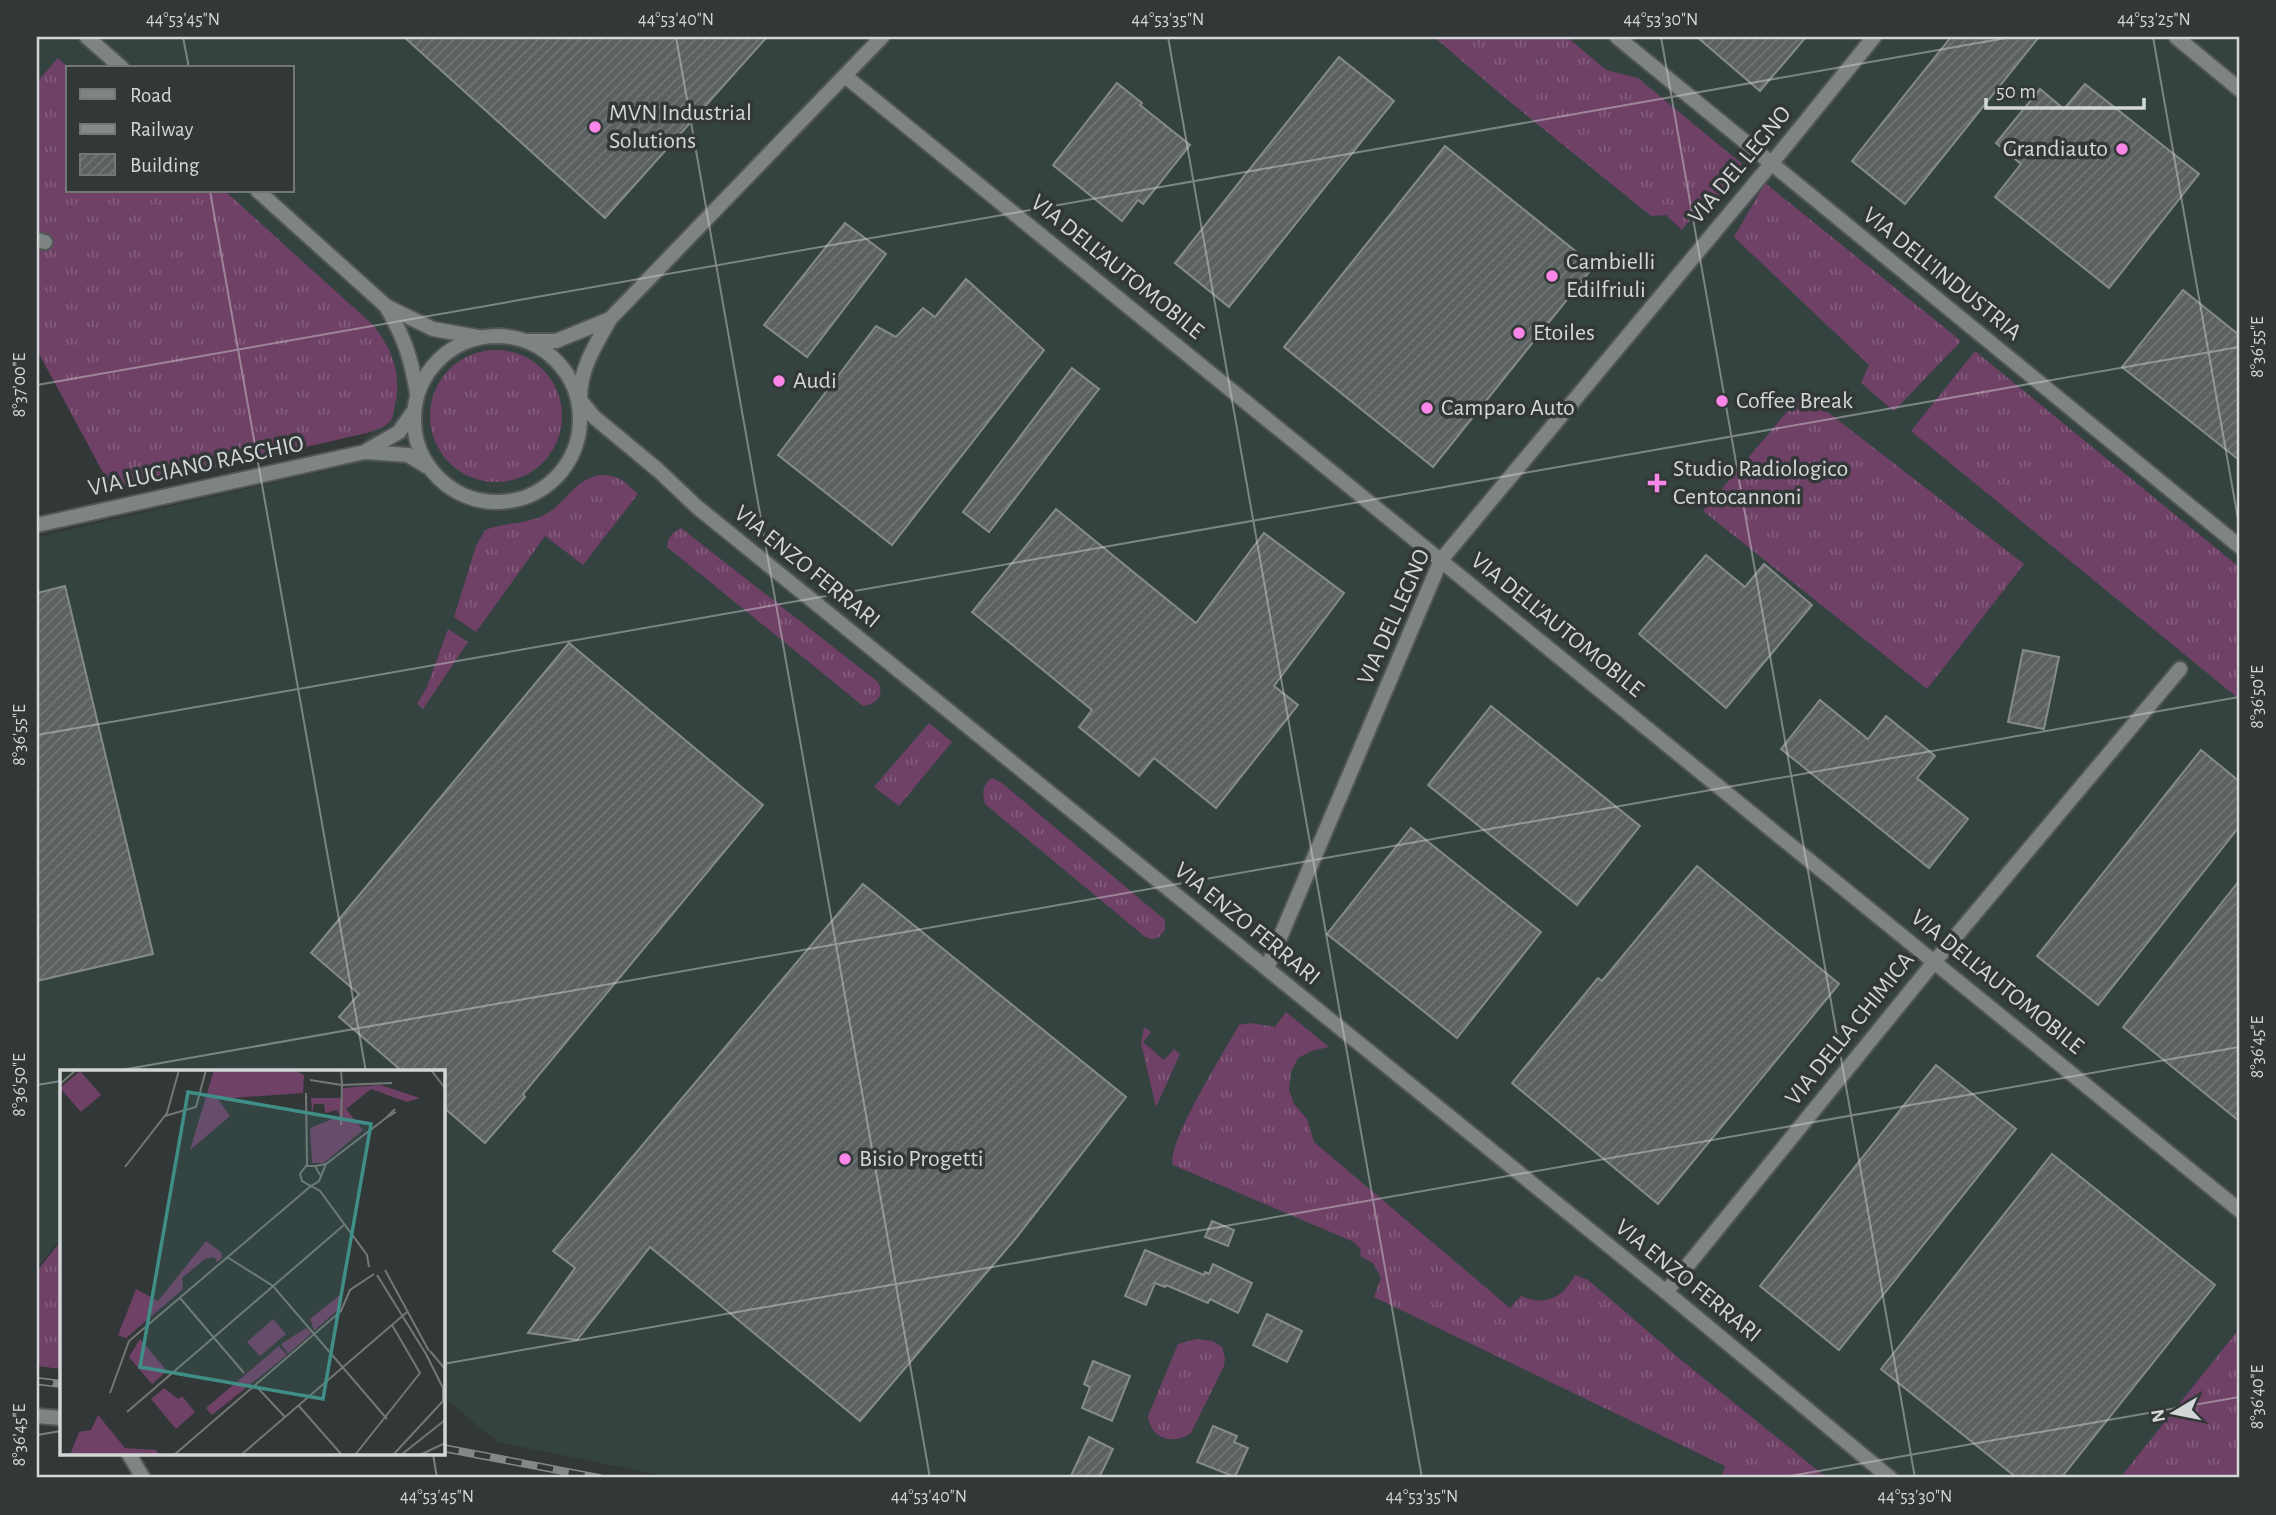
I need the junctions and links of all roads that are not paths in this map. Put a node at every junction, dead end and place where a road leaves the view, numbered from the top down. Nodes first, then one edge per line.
1 (86, 37) edge
2 (882, 37) edge
3 (1617, 37) edge
4 (1874, 37) edge
5 (2175, 37) edge
6 (120, 66) edge
7 (845, 76) junction
8 (2239, 89) edge
9 (1771, 164) junction
10 (259, 192) edge
11 (386, 306) junction
12 (610, 319) junction
13 (478, 337) junction
14 (527, 341) junction
15 (418, 393) junction
16 (580, 400) junction
17 (413, 412) junction
18 (365, 452) junction
19 (428, 468) junction
20 (37, 525) edge
21 (2239, 546) edge
22 (1441, 560) junction
23 (2180, 669) dead end
24 (1935, 961) junction
25 (1267, 968) junction
26 (2239, 1210) edge
27 (1666, 1292) junction
28 (37, 1416) edge
29 (60, 1418) edge
30 (130, 1456) edge
31 (143, 1478) edge
32 (1890, 1478) edge

1 - 6 street
2 - 7 street
3 - 9 street, VIA DELL'INDUSTRIA
4 - 9 street, VIA DEL LEGNO
5 - 8 street
7 - 12 street
7 - 22 street, VIA DELL'AUTOMOBILE
9 - 21 street, VIA DELL'INDUSTRIA
9 - 22 street, VIA DEL LEGNO
10 - 11 street
11 - 13 street
11 - 15 street
12 - 14 street
12 - 16 street
13 - 14 street, VIA LUCIANO RASCHIO
13 - 15 street, VIA LUCIANO RASCHIO
14 - 16 street, VIA LUCIANO RASCHIO
15 - 17 street, VIA LUCIANO RASCHIO
16 - 19 street, VIA LUCIANO RASCHIO
16 - 25 street, VIA ENZO FERRARI
17 - 18 street, VIA LUCIANO RASCHIO
17 - 19 street, VIA LUCIANO RASCHIO
18 - 19 street, VIA LUCIANO RASCHIO
18 - 20 street, VIA LUCIANO RASCHIO
22 - 24 street, VIA DELL'AUTOMOBILE
22 - 25 street, VIA DEL LEGNO
23 - 24 street, VIA DELLA CHIMICA
24 - 26 street, VIA DELL'AUTOMOBILE
24 - 27 street, VIA DELLA CHIMICA
25 - 27 street, VIA ENZO FERRARI
27 - 32 street, VIA ENZO FERRARI
28 - 29 street
30 - 31 street

